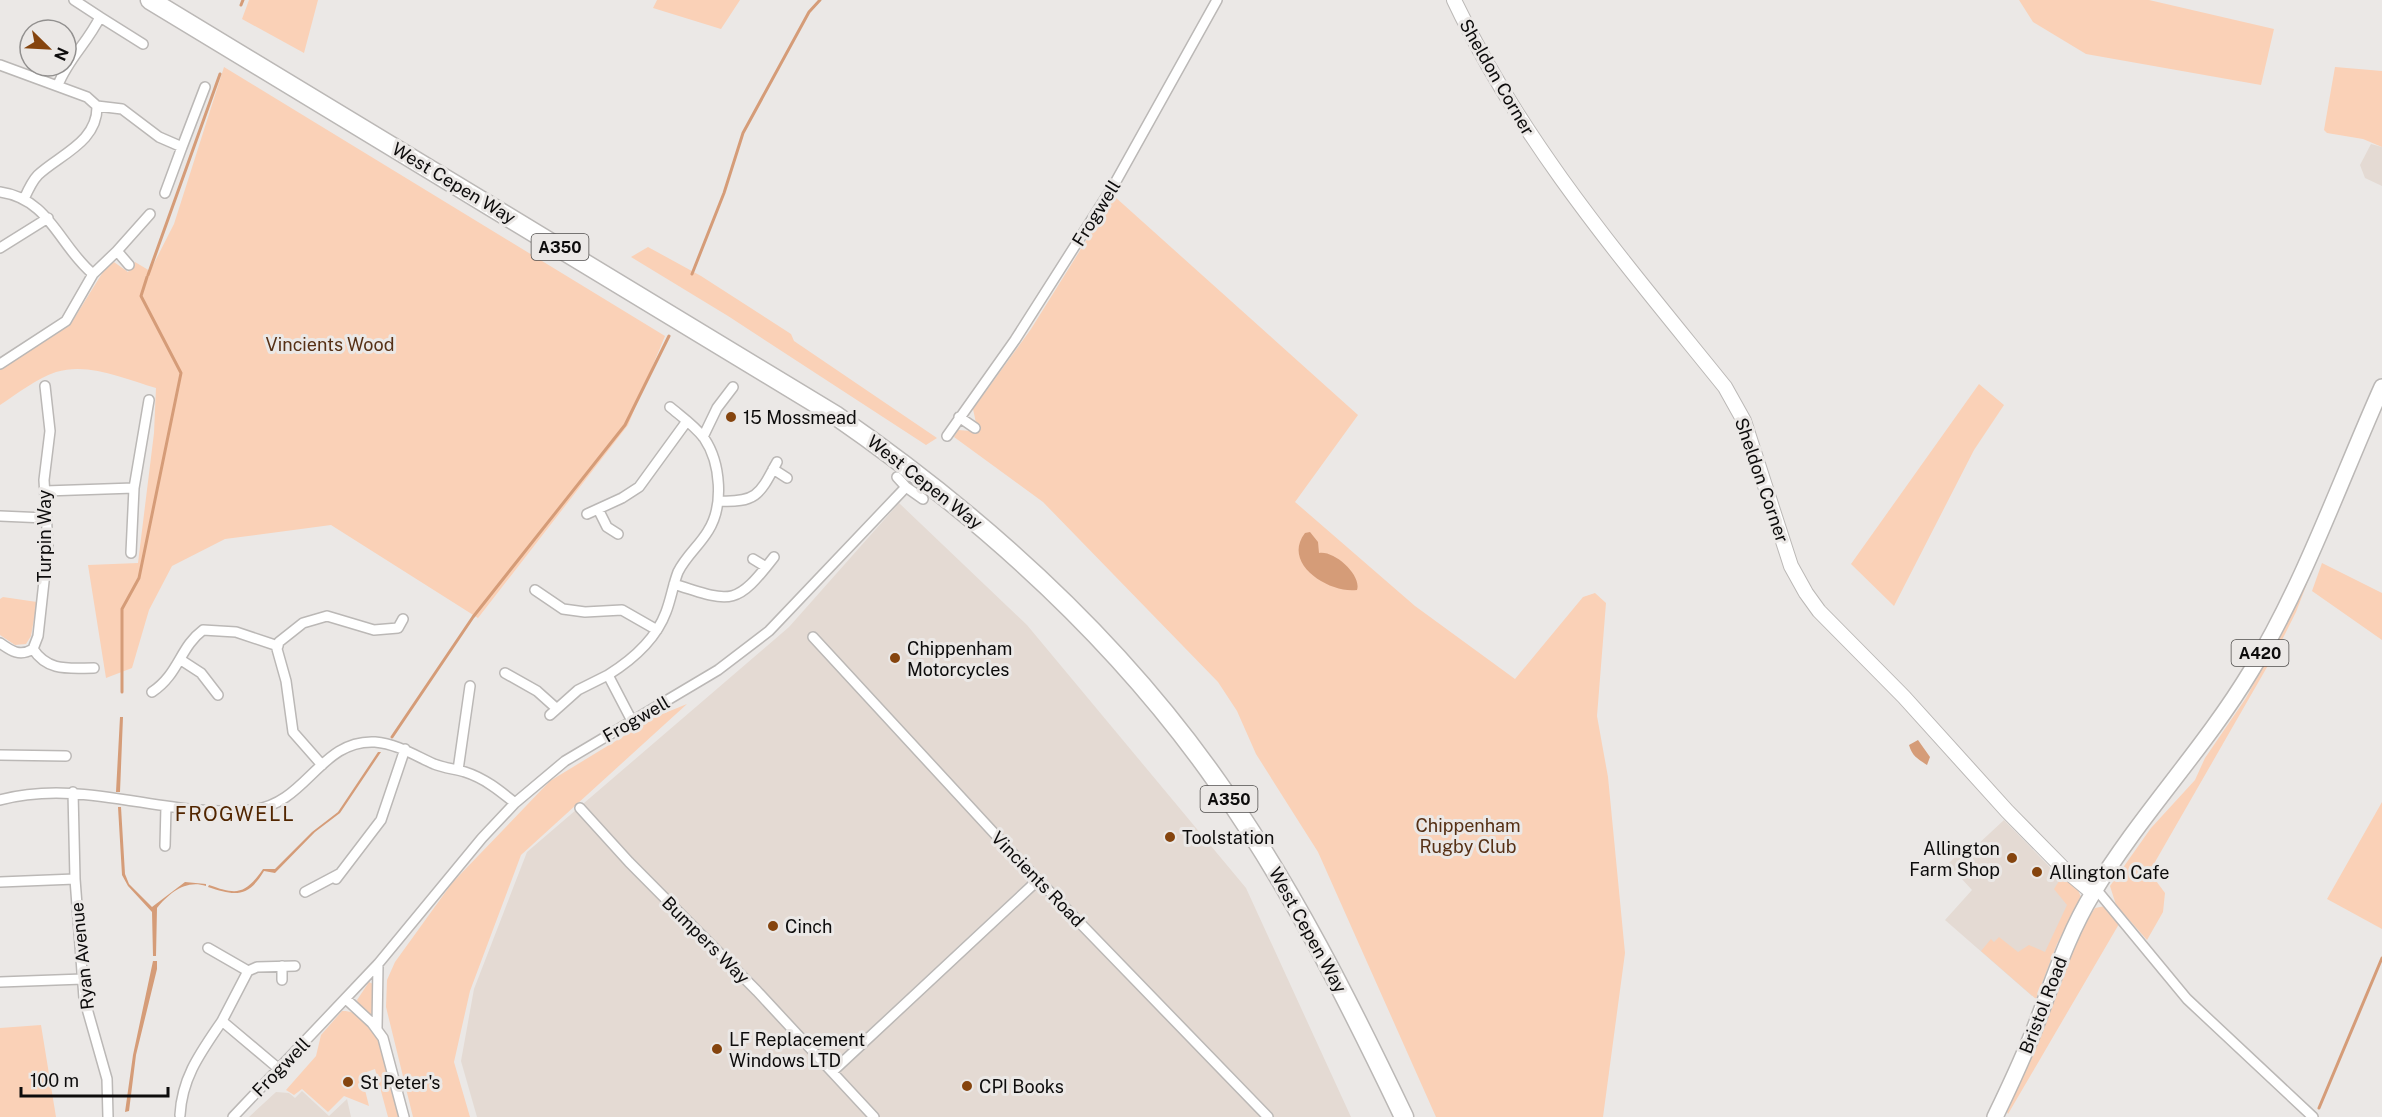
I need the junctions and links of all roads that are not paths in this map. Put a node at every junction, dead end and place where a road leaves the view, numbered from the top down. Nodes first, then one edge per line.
1 (74, 0) edge
2 (150, 0) edge
3 (1217, 0) edge
4 (1454, 0) edge
5 (100, 17) junction
6 (143, 44) dead end
7 (0, 65) edge
8 (58, 85) junction
9 (205, 87) dead end
10 (97, 106) junction
11 (182, 147) junction
12 (0, 192) edge
13 (165, 193) dead end
14 (24, 199) junction
15 (150, 214) dead end
16 (48, 218) junction
17 (0, 248) edge
18 (117, 251) junction
19 (129, 265) dead end
20 (93, 274) junction
21 (0, 364) edge
22 (45, 386) dead end
23 (733, 387) dead end
24 (2382, 387) edge
25 (149, 400) dead end
26 (670, 407) dead end
27 (959, 417) junction
28 (687, 421) junction
29 (975, 428) dead end
30 (947, 436) dead end
31 (703, 437) junction
32 (787, 477) dead end
33 (897, 477) dead end
34 (906, 487) junction
35 (134, 489) junction
36 (45, 491) junction
37 (923, 499) dead end
38 (718, 501) junction
39 (598, 509) junction
40 (586, 514) dead end
41 (0, 516) edge
42 (46, 519) junction
43 (618, 534) dead end
44 (131, 553) dead end
45 (774, 557) dead end
46 (753, 559) dead end
47 (766, 567) junction
48 (674, 584) junction
49 (536, 590) dead end
50 (402, 627) dead end
51 (657, 630) junction
52 (813, 637) dead end
53 (0, 643) edge
54 (278, 646) junction
55 (33, 649) junction
56 (181, 660) junction
57 (94, 668) dead end
58 (513, 673) dead end
59 (608, 675) junction
60 (470, 686) dead end
61 (157, 691) dead end
62 (213, 691) dead end
63 (632, 721) junction
64 (405, 749) junction
65 (0, 755) edge
66 (60, 759) dead end
67 (322, 765) junction
68 (458, 770) junction
69 (73, 792) junction
70 (0, 800) edge
71 (515, 803) junction
72 (166, 806) junction
73 (580, 808) dead end
74 (165, 846) dead end
75 (75, 879) junction
76 (1038, 880) junction
77 (0, 882) edge
78 (2094, 891) junction
79 (305, 892) dead end
80 (208, 948) dead end
81 (378, 964) junction
82 (282, 966) junction
83 (295, 966) dead end
84 (248, 971) junction
85 (83, 979) junction
86 (282, 980) dead end
87 (0, 982) edge
88 (346, 999) junction
89 (222, 1021) junction
90 (377, 1028) junction
91 (279, 1069) junction
92 (832, 1071) junction
93 (180, 1116) edge
94 (108, 1117) edge
95 (233, 1117) edge
96 (404, 1117) edge
97 (873, 1117) edge
98 (1268, 1117) edge
99 (1404, 1117) edge
100 (1995, 1117) edge
101 (2313, 1117) edge

1 - 5 street
2 - 99 highway, West Cepen Way / A350
3 - 27 street, Frogwell
4 - 78 street, Sheldon Corner
5 - 6 street
5 - 8 street
7 - 8 street
8 - 10 street
9 - 11 street
10 - 11 street
10 - 14 street
11 - 13 street
12 - 14 street
14 - 16 street
15 - 18 street
16 - 17 street
16 - 20 street
18 - 19 street
18 - 20 street
20 - 21 street
22 - 36 street, Turpin Way
23 - 31 street
24 - 78 main road, A420
25 - 35 street
26 - 28 street
27 - 29 street
27 - 30 street, Frogwell
28 - 31 street
28 - 39 street
31 - 38 street
32 - 38 street
33 - 34 street
34 - 37 street
34 - 63 street, Frogwell
35 - 36 street
35 - 44 street
36 - 42 street, Turpin Way
38 - 48 street
39 - 40 street
39 - 43 street
41 - 42 street
42 - 55 street, Turpin Way
45 - 47 street
46 - 47 street
47 - 48 street
48 - 51 street
49 - 51 street
50 - 54 street
51 - 59 street
52 - 76 street, Vincients Road
53 - 55 street
54 - 56 street
54 - 67 street
55 - 57 street
56 - 61 street
56 - 62 street
58 - 59 street
59 - 63 street
60 - 68 street
63 - 71 street, Frogwell
64 - 67 street
64 - 68 street
64 - 79 street
65 - 66 street
67 - 72 street
68 - 71 street
69 - 70 street
69 - 72 street
69 - 75 street, Ryan Avenue
71 - 81 street, Frogwell
72 - 74 street
73 - 92 street, Bumpers Way
75 - 77 street
75 - 85 street, Ryan Avenue
76 - 92 street
76 - 98 street, Vincients Road
78 - 100 main road, Bristol Road / A420
78 - 101 street
80 - 84 street
81 - 88 street, Frogwell
81 - 90 street
82 - 83 street
82 - 84 street
82 - 86 street
84 - 89 street
85 - 87 street
85 - 94 street, Ryan Avenue
88 - 90 street
88 - 91 street, Frogwell
89 - 91 street
89 - 93 street
90 - 96 street
91 - 95 street, Frogwell
92 - 97 street, Bumpers Way

